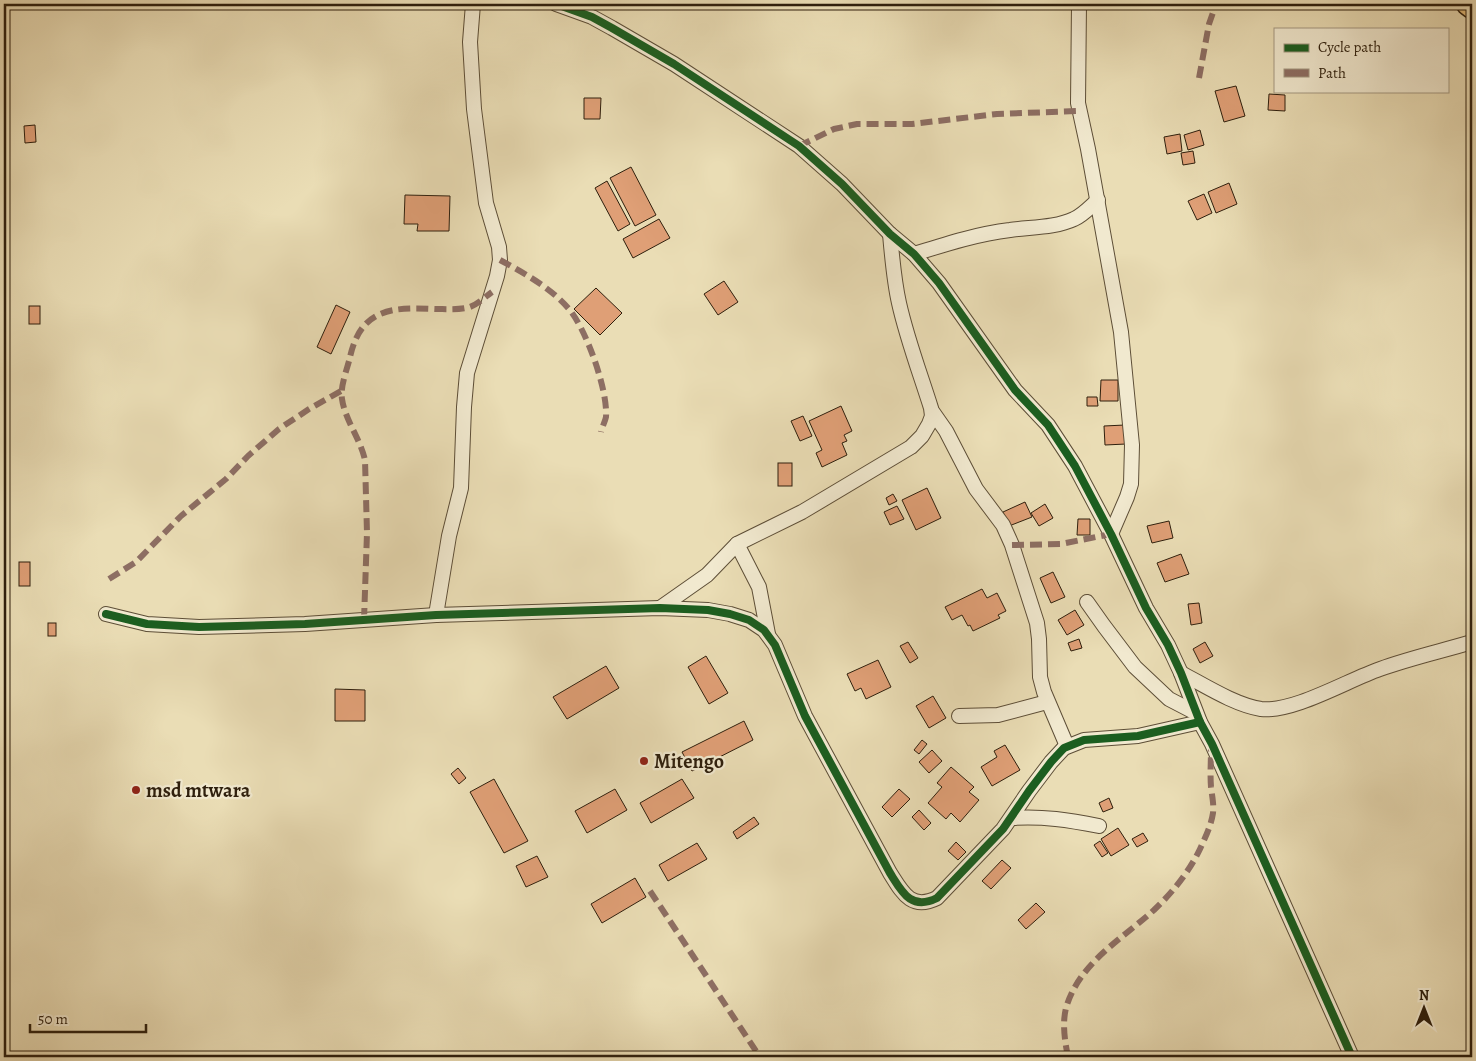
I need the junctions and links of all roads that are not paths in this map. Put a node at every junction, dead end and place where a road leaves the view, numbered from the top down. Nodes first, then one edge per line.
1 (473, 4) edge
2 (556, 4) edge
3 (1079, 4) edge
4 (1468, 4) edge
5 (1472, 7) edge
6 (1098, 200) junction
7 (890, 234) junction
8 (914, 254) junction
9 (932, 411) junction
10 (1111, 534) junction
11 (738, 544) junction
12 (1087, 602) dead end
13 (660, 608) junction
14 (106, 614) dead end
15 (436, 615) junction
16 (768, 634) junction
17 (1472, 642) edge
18 (1181, 673) junction
19 (1047, 702) junction
20 (958, 716) dead end
21 (1198, 718) junction
22 (1067, 746) junction
23 (1012, 818) junction
24 (1099, 826) dead end
25 (1352, 1057) edge

1 - 15 street
2 - 7 street
3 - 6 street
4 - 5 highway
6 - 8 street
6 - 10 street
7 - 8 street
7 - 9 street
8 - 10 street
9 - 11 street
9 - 19 street
10 - 18 street
11 - 13 street
11 - 16 street
12 - 21 street
13 - 15 street
13 - 16 street
14 - 15 street
16 - 23 street
17 - 18 street
18 - 21 street
19 - 20 street
19 - 22 street
21 - 22 street
21 - 25 street
22 - 23 street
23 - 24 street

